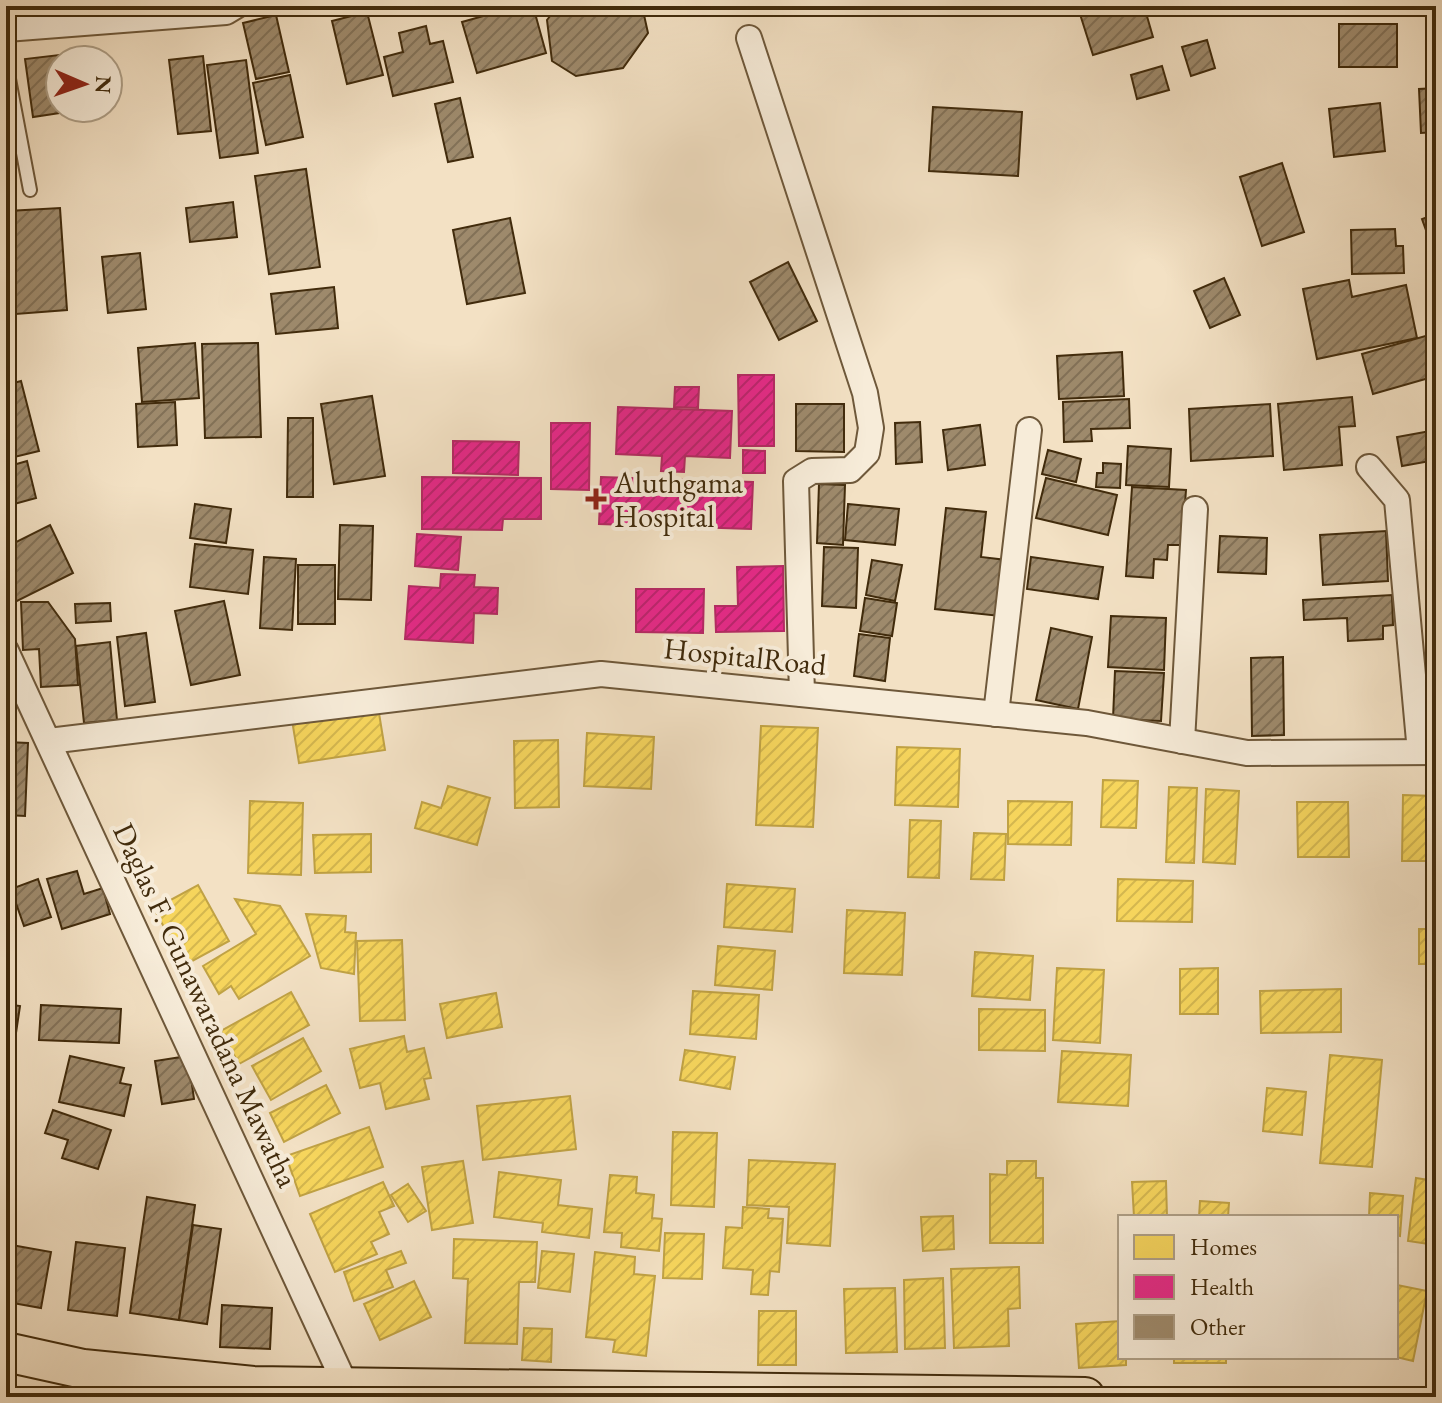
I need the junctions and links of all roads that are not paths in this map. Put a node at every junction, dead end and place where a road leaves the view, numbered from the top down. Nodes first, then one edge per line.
1 (236, 6) edge
2 (6, 29) edge
3 (749, 38) dead end
4 (6, 63) edge
5 (30, 190) dead end
6 (1029, 430) dead end
7 (1369, 467) dead end
8 (1195, 509) dead end
9 (6, 651) edge
10 (802, 694) junction
11 (996, 714) junction
12 (49, 741) junction
13 (1182, 741) junction
14 (1428, 752) edge
15 (6, 1352) edge
16 (346, 1386) junction
17 (1085, 1397) edge

1 - 2 street
3 - 10 street
4 - 5 lane
6 - 11 street
7 - 14 street
8 - 13 street
9 - 12 street, Daglas F. Gunawaradana Mawatha
10 - 11 street, HospitalRoad
10 - 12 street, HospitalRoad
11 - 13 street, HospitalRoad
12 - 16 street, Daglas F. Gunawaradana Mawatha
13 - 14 street, HospitalRoad
15 - 16 main road
16 - 17 main road

